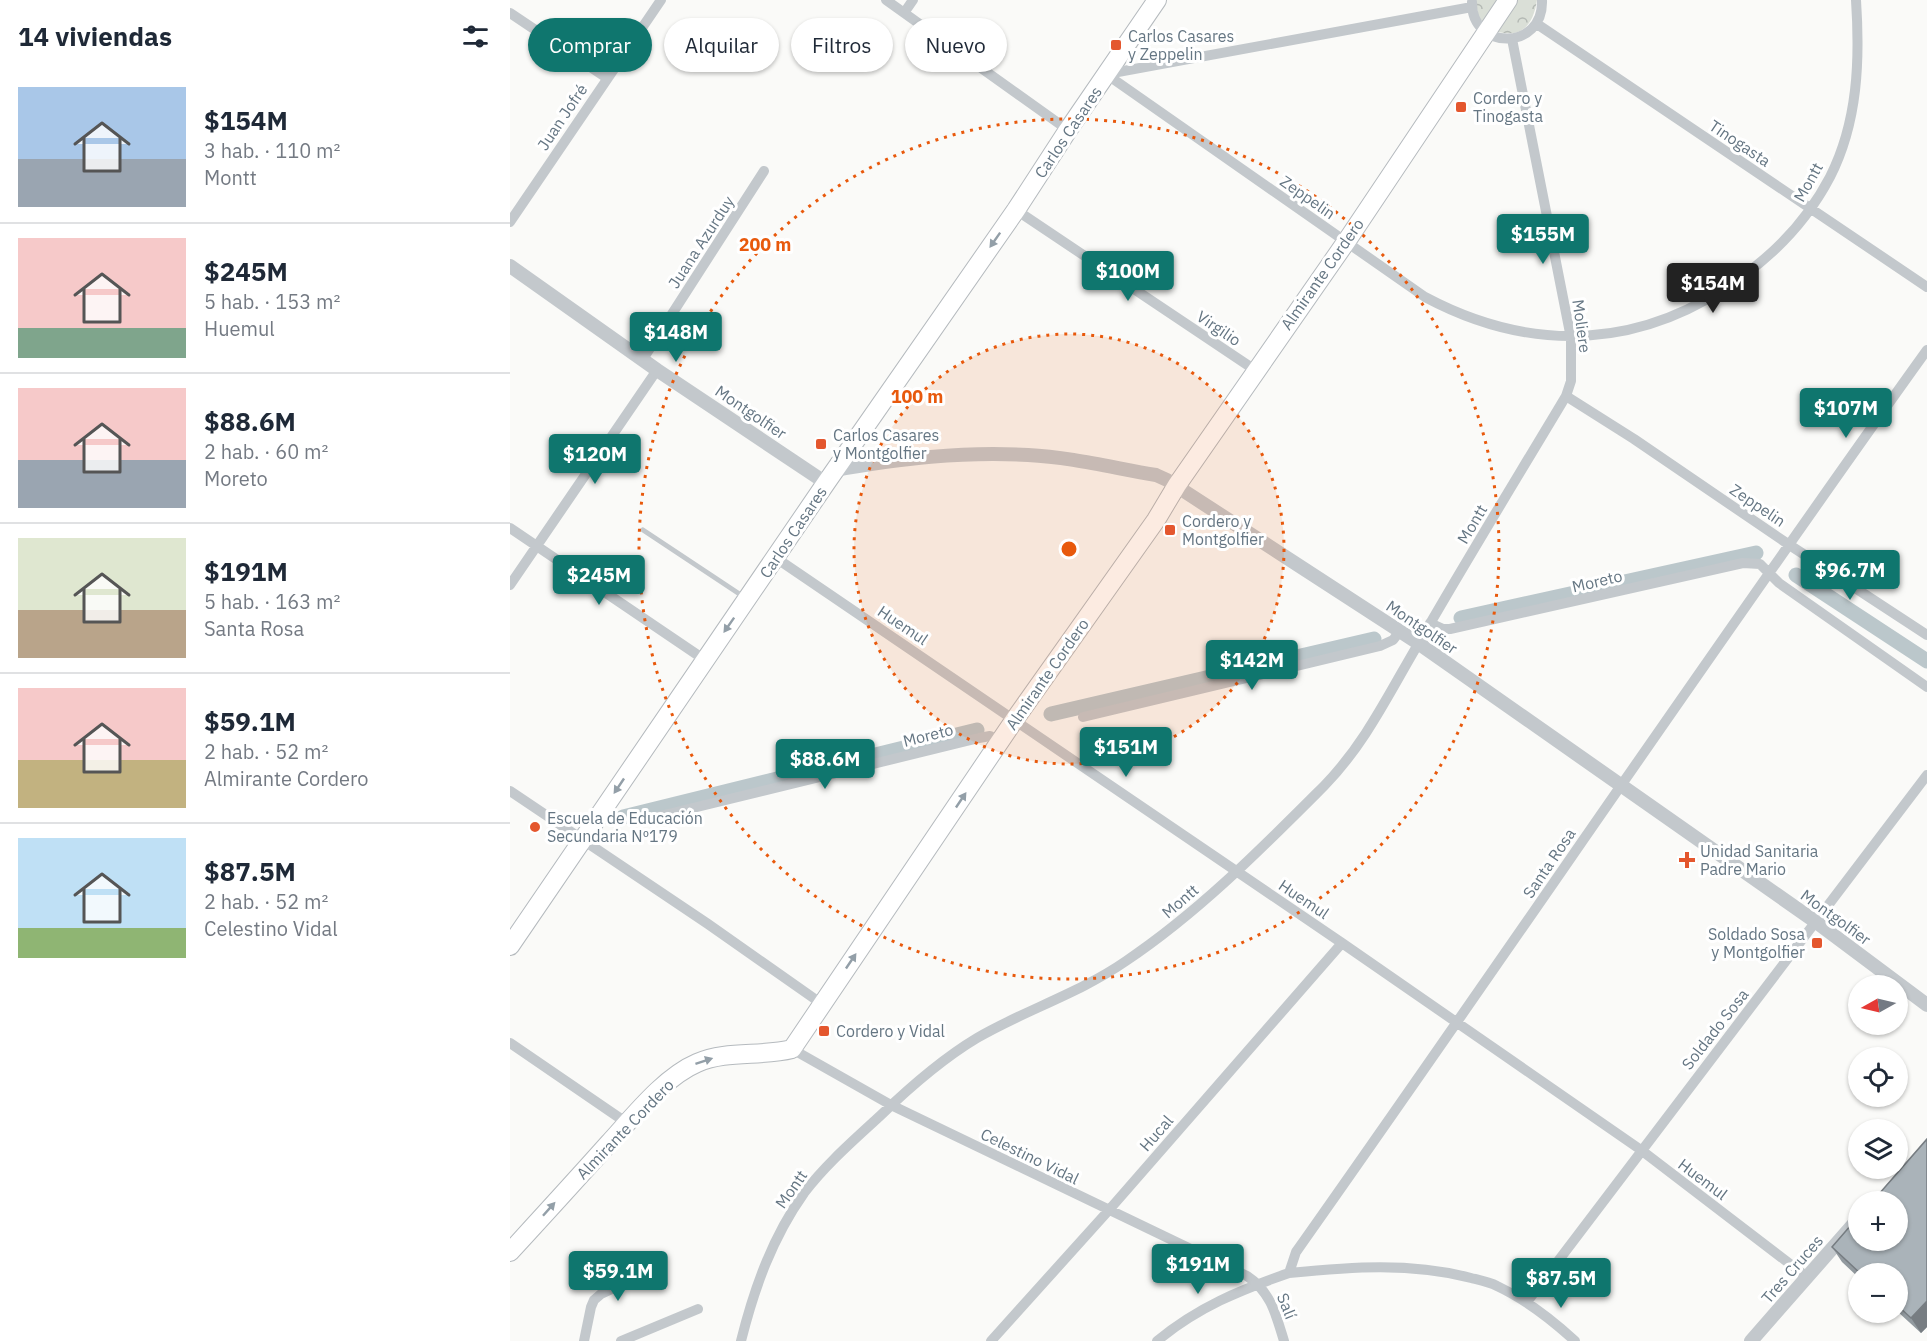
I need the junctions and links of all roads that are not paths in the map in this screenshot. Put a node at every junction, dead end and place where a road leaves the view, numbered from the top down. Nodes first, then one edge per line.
1 (661, 0) edge
2 (886, 0) edge
3 (913, 0) edge
4 (1157, 0) edge
5 (1508, 0) edge
6 (1542, 0) edge
7 (1856, 0) edge
8 (1472, 3) edge
9 (510, 13) edge
10 (904, 13) junction
11 (1537, 24) junction
12 (1486, 32) junction
13 (1512, 39) junction
14 (1106, 74) junction
15 (607, 78) junction
16 (1068, 130) junction
17 (764, 171) dead end
18 (1812, 209) junction
19 (1016, 210) junction
20 (510, 222) edge
21 (1346, 242) junction
22 (510, 266) edge
23 (1927, 287) edge
24 (1571, 338) junction
25 (1927, 350) edge
26 (643, 359) junction
27 (657, 370) junction
28 (1256, 370) junction
29 (1566, 396) junction
30 (830, 476) junction
31 (1178, 485) junction
32 (510, 528) edge
33 (644, 530) dead end
34 (1788, 544) junction
35 (536, 546) junction
36 (776, 558) junction
37 (1769, 573) junction
38 (510, 585) edge
39 (747, 600) junction
40 (1430, 623) junction
41 (1400, 631) junction
42 (1927, 635) edge
43 (1418, 643) junction
44 (705, 660) junction
45 (1927, 687) edge
46 (1083, 717) dead end
47 (1015, 719) junction
48 (1000, 741) junction
49 (1927, 775) edge
50 (1621, 785) junction
51 (510, 791) edge
52 (652, 818) dead end
53 (582, 839) junction
54 (1235, 872) junction
55 (1816, 922) junction
56 (1342, 943) junction
57 (510, 946) edge
58 (822, 1004) junction
59 (1927, 1005) edge
60 (1457, 1024) junction
61 (510, 1043) edge
62 (792, 1049) junction
63 (891, 1105) junction
64 (627, 1123) junction
65 (1641, 1150) junction
66 (1109, 1210) junction
67 (1848, 1230) edge
68 (510, 1252) edge
69 (657, 1268) dead end
70 (1289, 1273) junction
71 (1807, 1277) junction
72 (1259, 1284) junction
73 (1527, 1302) junction
74 (698, 1309) dead end
75 (584, 1341) edge
76 (621, 1341) edge
77 (741, 1341) edge
78 (991, 1341) edge
79 (1157, 1341) edge
80 (1284, 1341) edge
81 (1575, 1341) edge
82 (1751, 1341) edge

1 - 15 street, Juan Jofré
2 - 10 street
3 - 10 street
4 - 14 main road, Carlos Casares
5 - 12 main road, Almirante Cordero
6 - 11 street
7 - 18 street, Montt
8 - 12 street
8 - 14 street
9 - 15 street
10 - 16 street
11 - 13 street
11 - 18 street, Tinogasta
12 - 13 street
12 - 21 main road, Almirante Cordero
13 - 24 street, Moliere
14 - 16 main road, Carlos Casares
14 - 21 street, Zeppelin
15 - 20 street, Juan Jofré
16 - 19 main road, Carlos Casares
17 - 26 street, Juana Azurduy
18 - 23 street, Tinogasta
18 - 24 street, Montt
19 - 28 street, Virgilio
19 -> 30 main road, Carlos Casares
21 - 24 street, Zeppelin
21 - 28 main road, Almirante Cordero
22 - 26 street, Montgolfier
24 - 29 street, Moliere
25 - 34 street, Santa Rosa
26 - 27 street, Montgolfier
27 - 30 street, Montgolfier
27 - 35 street
28 - 31 main road, Almirante Cordero
29 - 34 street, Zeppelin
29 - 40 street, Montt
30 - 31 street, Montgolfier
30 - 36 main road, Carlos Casares
31 - 41 street, Montgolfier
31 - 47 main road, Almirante Cordero
32 - 35 street
33 - 39 lane
34 - 37 street, Santa Rosa
34 - 42 street, Zeppelin
35 - 38 street
35 - 44 street
36 - 39 main road, Carlos Casares
36 - 47 street, Huemul
37 - 40 street, Moreto
37 - 45 street
37 - 50 street, Santa Rosa
39 -> 44 main road, Carlos Casares
40 - 43 street, Montt
41 - 43 street, Montgolfier
41 - 46 street
43 - 50 street, Montgolfier
43 - 54 street, Montt
44 -> 53 main road, Carlos Casares
47 - 48 main road, Almirante Cordero
47 - 54 street, Huemul
48 - 52 street, Moreto
58 -> 48 main road, Almirante Cordero
49 - 55 street, Soldado Sosa
50 - 55 street, Montgolfier
50 - 60 street, Santa Rosa
51 - 53 street
53 - 57 main road, Carlos Casares
53 - 58 street
54 - 56 street, Huemul
54 - 63 street, Montt
55 - 59 street, Montgolfier
55 - 65 street, Soldado Sosa
56 - 60 street, Huemul
56 - 66 street, Hucal
58 - 62 main road, Almirante Cordero
60 - 65 street, Huemul
60 - 70 street, Santa Rosa
61 - 64 street
62 - 63 street, Celestino Vidal
64 -> 62 main road, Almirante Cordero
63 - 66 street, Celestino Vidal
63 - 77 street, Montt
68 -> 64 main road, Almirante Cordero
65 - 71 street, Huemul
65 - 73 street, Soldado Sosa
66 - 72 street, Celestino Vidal
66 - 78 street, Hucal
67 - 71 street, Tres Cruces
69 - 75 street
70 - 72 street
70 - 73 street
71 - 82 street, Tres Cruces
72 - 79 street
72 - 80 street, Salí
73 - 81 street
74 - 76 street

